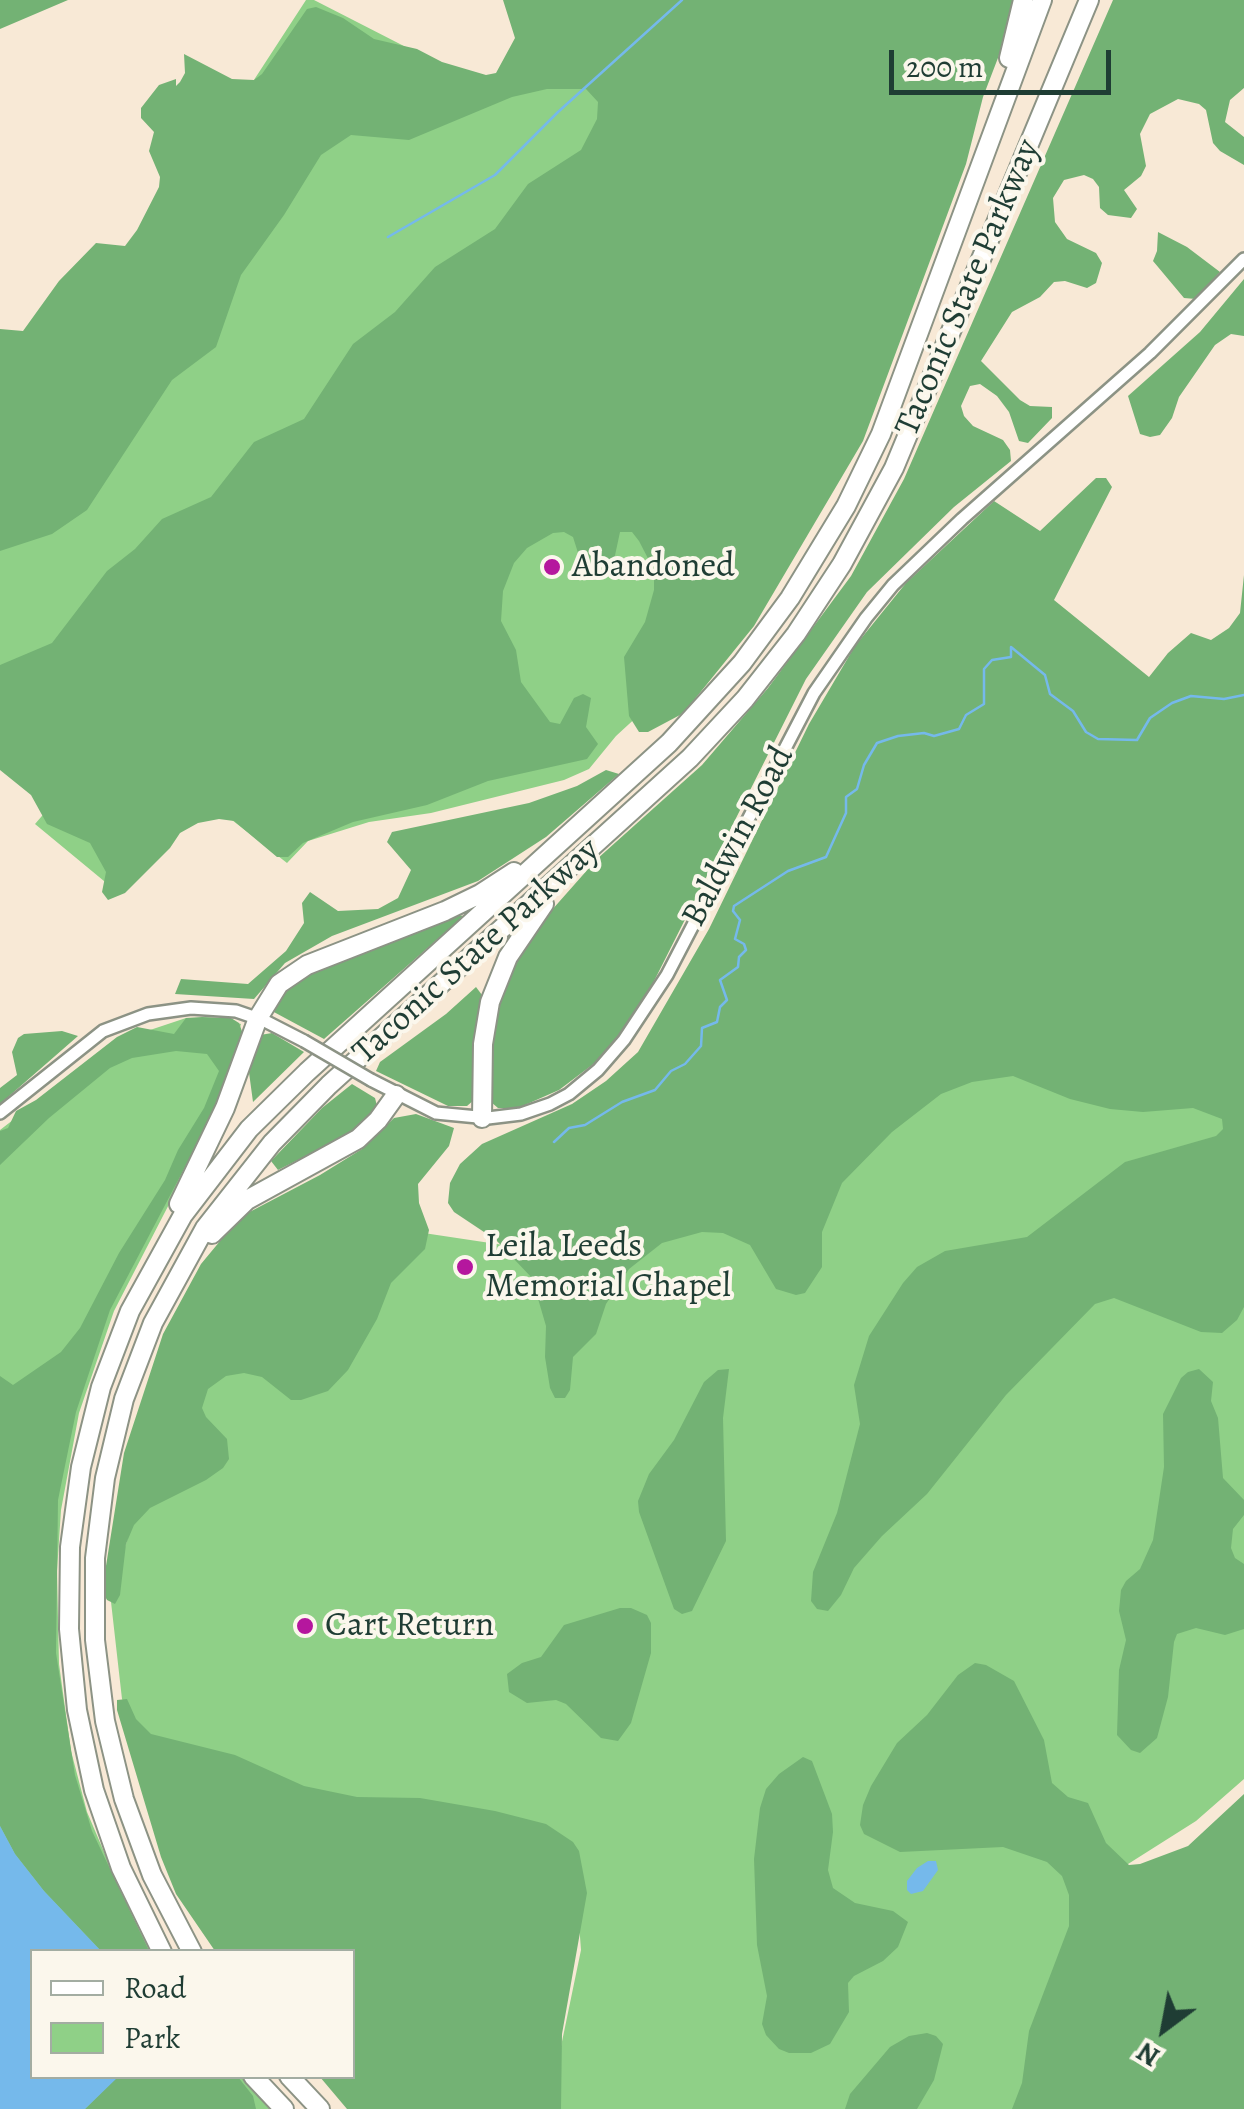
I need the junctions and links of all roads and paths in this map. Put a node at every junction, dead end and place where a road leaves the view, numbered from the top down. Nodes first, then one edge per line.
1 (1023, 0) edge
2 (1042, 0) edge
3 (1089, 0) edge
4 (976, 179) junction
5 (1244, 259) edge
6 (590, 816) junction
7 (610, 832) junction
8 (258, 1018) junction
9 (396, 1094) junction
10 (0, 1113) edge
11 (482, 1118) junction
12 (165, 1299) junction
13 (120, 1336) junction
14 (161, 1949) edge
15 (190, 1949) edge
16 (257, 2079) edge
17 (292, 2079) edge
18 (284, 2109) edge
19 (320, 2109) edge

1 - 4 highway
2 - 4 highway, Taconic State Parkway
3 - 7 highway, Taconic State Parkway
4 - 6 highway, Taconic State Parkway
5 - 11 street, Baldwin Road
6 - 8 highway
6 - 13 highway, Taconic State Parkway
7 - 11 highway
7 - 12 highway, Taconic State Parkway
8 - 9 street, Baldwin Road, bridge
8 - 10 street, Baldwin Road
8 - 13 highway
9 - 11 street, Baldwin Road
9 - 12 highway
12 - 15 highway, Taconic State Parkway
13 - 14 highway, Taconic State Parkway
16 - 18 highway
17 - 19 highway

